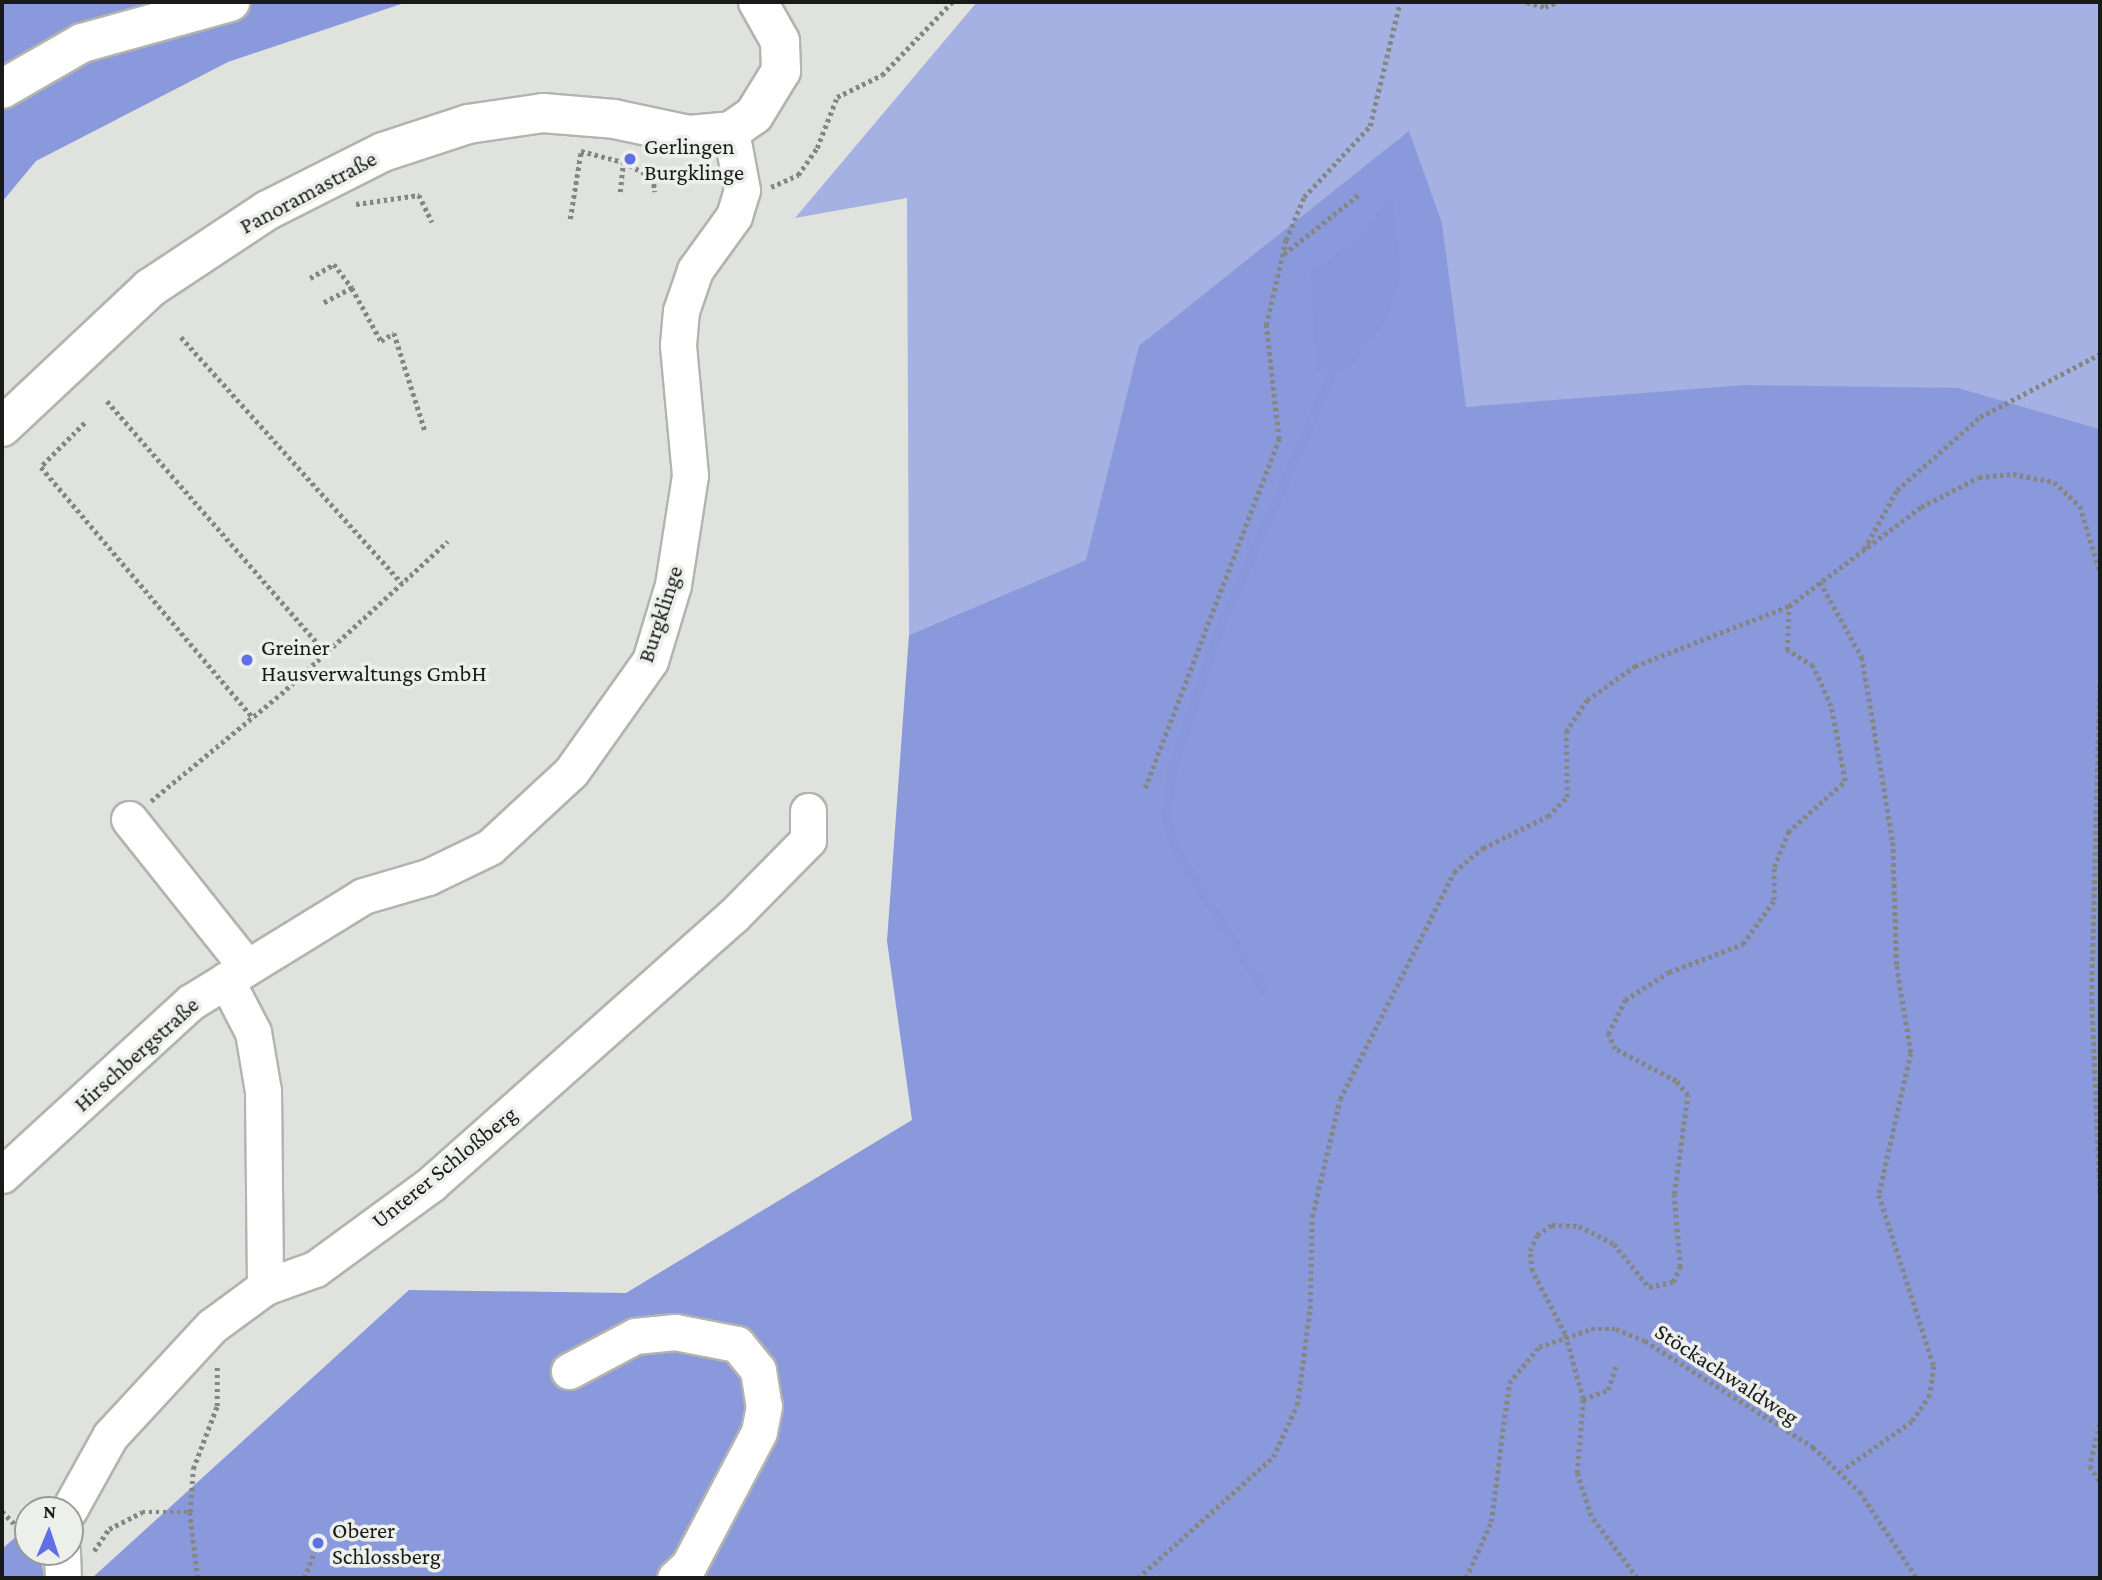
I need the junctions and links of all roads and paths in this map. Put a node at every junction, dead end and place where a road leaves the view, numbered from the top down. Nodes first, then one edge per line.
1 (230, 2) edge
2 (758, 2) edge
3 (952, 2) edge
4 (1400, 2) edge
5 (1527, 2) edge
6 (1558, 2) edge
7 (2, 89) edge
8 (731, 131) junction
9 (622, 162) junction
10 (742, 190) junction
11 (620, 192) dead end
12 (655, 192) dead end
13 (1358, 195) dead end
14 (347, 206) dead end
15 (570, 219) dead end
16 (432, 222) dead end
17 (1283, 255) junction
18 (310, 278) dead end
19 (352, 288) junction
20 (324, 303) dead end
21 (181, 337) dead end
22 (2100, 354) edge
23 (107, 401) dead end
24 (85, 423) dead end
25 (2, 426) edge
26 (425, 431) dead end
27 (2092, 531) junction
28 (2100, 534) edge
29 (448, 541) dead end
30 (1862, 551) junction
31 (2100, 572) edge
32 (1820, 582) junction
33 (402, 583) junction
34 (1789, 606) junction
35 (326, 653) junction
36 (2100, 684) edge
37 (253, 718) junction
38 (1145, 788) dead end
39 (808, 811) dead end
40 (129, 819) joint
41 (236, 973) junction
42 (2, 1175) edge
43 (2100, 1194) edge
44 (265, 1287) junction
45 (212, 1326) junction
46 (1565, 1334) junction
47 (1616, 1366) dead end
48 (569, 1371) dead end
49 (1583, 1399) junction
50 (2100, 1424) edge
51 (1842, 1471) junction
52 (2100, 1482) edge
53 (76, 1496) edge
54 (190, 1512) junction
55 (318, 1543) dead end
56 (62, 1567) edge
57 (198, 1578) edge
58 (304, 1578) edge
59 (675, 1578) edge
60 (1138, 1578) edge
61 (1466, 1578) edge
62 (1637, 1578) edge
63 (1917, 1578) edge

1 - 7 main road
2 - 8 main road
3 - 10 path
4 - 17 path
5 - 6 path
8 - 10 street
8 - 25 main road, Panoramastraße
9 - 11 path
9 - 12 path
9 - 15 path
10 - 41 street, Burgklinge
13 - 17 path
14 - 16 path
17 - 38 path
18 - 19 path
19 - 20 path
19 - 26 path
21 - 33 path
22 - 30 path
23 - 35 path
24 - 37 path
27 - 28 path
27 - 30 path
27 - 31 path
29 - 33 path
30 - 32 path
32 - 34 path
32 - 51 path
33 - 35 path
34 - 46 path
34 - 60 path
35 - 37 path
36 - 43 path
37 - 40 path
39 - 44 street, Unterer Schloßberg
40 - 41 street, Hirschbergstraße
41 - 42 street, Hirschbergstraße
41 - 44 street, Hirschbergstraße
44 - 45 street, Unterer Schloßberg
45 - 53 street, Unterer Schloßberg
45 - 54 path
46 - 49 path
46 - 51 path, Stöckachwaldweg
46 - 61 path, Stöckachwaldweg
47 - 49 path
48 - 59 street
49 - 62 path
50 - 52 path
51 - 63 path, Stöckachwaldweg
54 - 56 path
54 - 57 path
55 - 58 path

